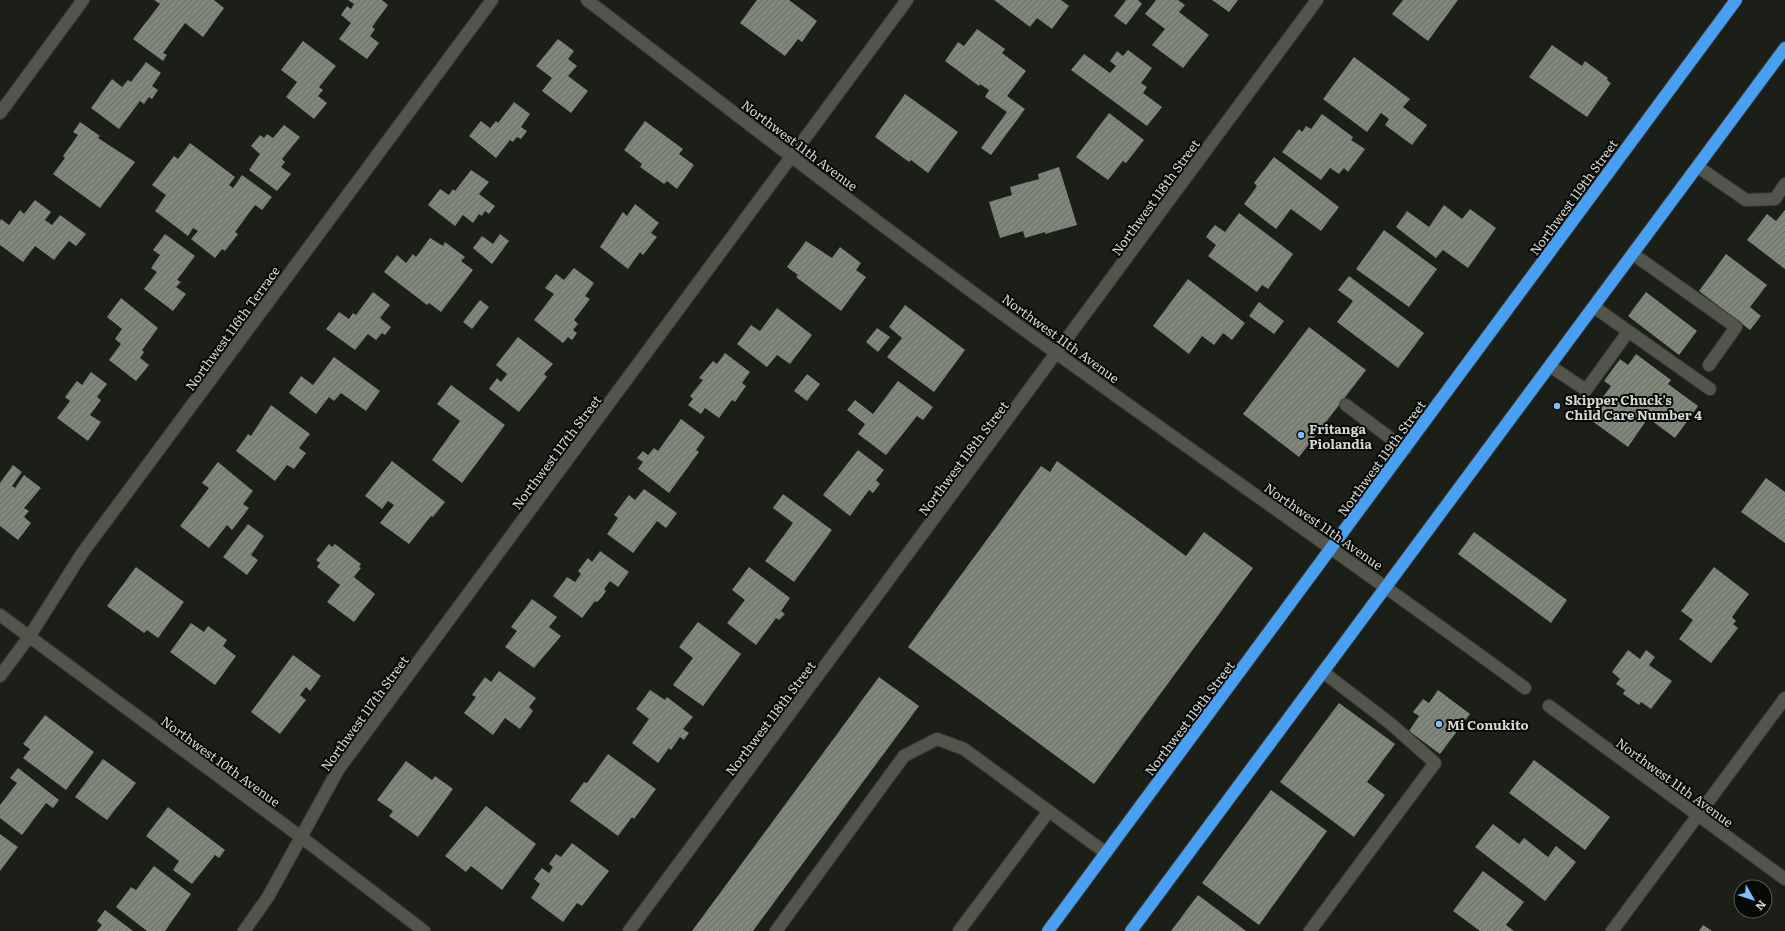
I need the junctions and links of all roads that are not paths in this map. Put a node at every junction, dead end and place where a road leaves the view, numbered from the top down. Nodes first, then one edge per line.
1 (83, 0) edge
2 (492, 0) edge
3 (587, 0) edge
4 (907, 0) edge
5 (1317, 0) edge
6 (1736, 0) edge
7 (1785, 48) edge
8 (0, 113) edge
9 (792, 157) junction
10 (1698, 167) junction
11 (1785, 184) edge
12 (1633, 254) junction
13 (1594, 307) junction
14 (1628, 332) junction
15 (1057, 354) junction
16 (1709, 365) dead end
17 (1550, 366) junction
18 (1710, 389) dead end
19 (1346, 405) dead end
20 (1405, 449) junction
21 (1332, 549) junction
22 (1387, 587) junction
23 (0, 615) edge
24 (29, 637) junction
25 (1323, 672) junction
26 (0, 676) edge
27 (1525, 688) dead end
28 (1785, 698) edge
29 (1549, 706) dead end
30 (1049, 811) junction
31 (1697, 815) junction
32 (301, 837) junction
33 (1106, 853) junction
34 (1785, 879) edge
35 (244, 931) edge
36 (424, 931) edge
37 (629, 931) edge
38 (776, 931) edge
39 (959, 931) edge
40 (1048, 931) edge
41 (1132, 931) edge
42 (1310, 931) edge
43 (1612, 931) edge

1 - 8 street
2 - 24 street, Northwest 116th Terrace
3 - 9 street, Northwest 11th Avenue
4 - 9 street, Northwest 117th Street
5 - 15 street, Northwest 118th Street
6 - 20 highway, Northwest 119th Street
7 - 10 highway
9 - 15 street, Northwest 11th Avenue
9 - 32 street, Northwest 117th Street
10 - 11 street
10 - 12 highway
12 - 13 highway
12 - 16 street
13 - 14 street
13 - 17 highway
14 - 17 street
14 - 18 street
15 - 21 street, Northwest 11th Avenue
15 - 37 street, Northwest 118th Street
17 - 22 highway
19 - 20 street
20 - 21 highway, Northwest 119th Street
21 - 22 street, Northwest 11th Avenue
21 - 33 highway, Northwest 119th Street
22 - 25 highway
22 - 27 street, Northwest 11th Avenue
23 - 24 street, Northwest 10th Avenue
24 - 26 street, Northwest 116th Terrace
24 - 32 street, Northwest 10th Avenue
25 - 41 highway
25 - 42 street
28 - 31 street
29 - 31 street, Northwest 11th Avenue
30 - 33 street
30 - 38 street
30 - 39 street
31 - 34 street, Northwest 11th Avenue
31 - 43 street
32 - 35 street, Northwest 117th Street
32 - 36 street, Northwest 10th Avenue
33 - 40 highway, Northwest 119th Street

